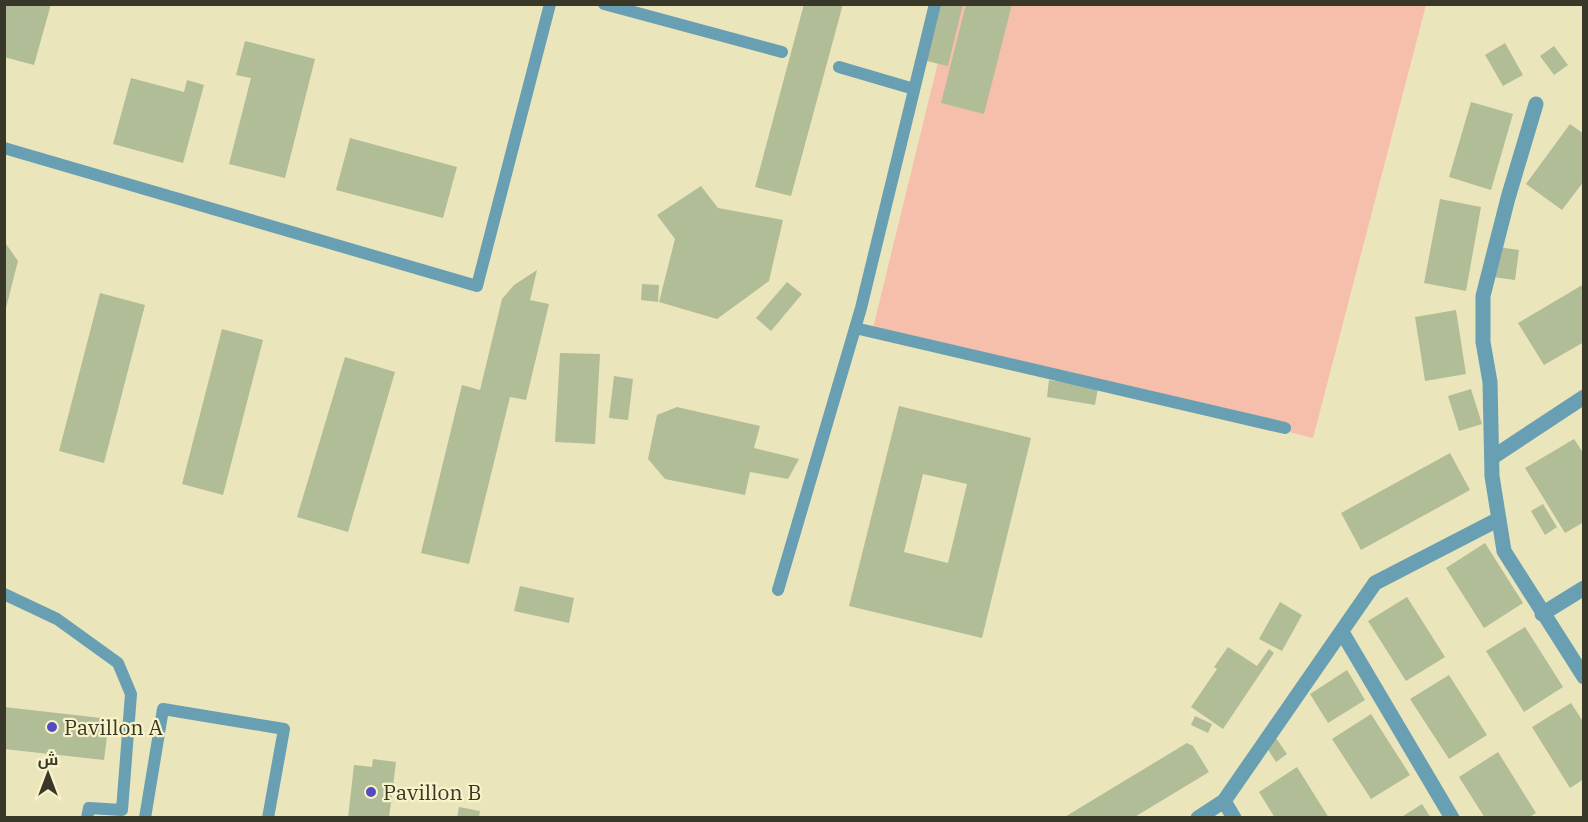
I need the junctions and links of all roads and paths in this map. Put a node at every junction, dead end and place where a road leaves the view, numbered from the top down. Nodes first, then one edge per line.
1 (550, 4) edge
2 (604, 4) edge
3 (935, 4) edge
4 (782, 52) dead end
5 (838, 67) dead end
6 (914, 89) junction
7 (1536, 104) dead end
8 (4, 148) edge
9 (855, 328) junction
10 (1584, 397) edge
11 (1285, 428) dead end
12 (1492, 457) junction
13 (1499, 519) junction
14 (1584, 588) edge
15 (778, 590) dead end
16 (4, 594) edge
17 (1542, 614) junction
18 (1342, 632) junction
19 (1584, 677) edge
20 (1224, 801) junction
21 (87, 818) edge
22 (145, 818) edge
23 (268, 818) edge
24 (1198, 818) edge
25 (1234, 818) edge
26 (1452, 818) edge

1 - 8 lane
2 - 4 lane
3 - 6 lane
5 - 6 lane
6 - 9 lane
7 - 12 street
9 - 11 lane
9 - 15 lane
10 - 12 street
12 - 13 street
13 - 17 street
13 - 18 street
14 - 17 street
16 - 21 lane
17 - 19 street
18 - 20 street
18 - 26 street
20 - 24 street
20 - 25 street
22 - 23 lane

